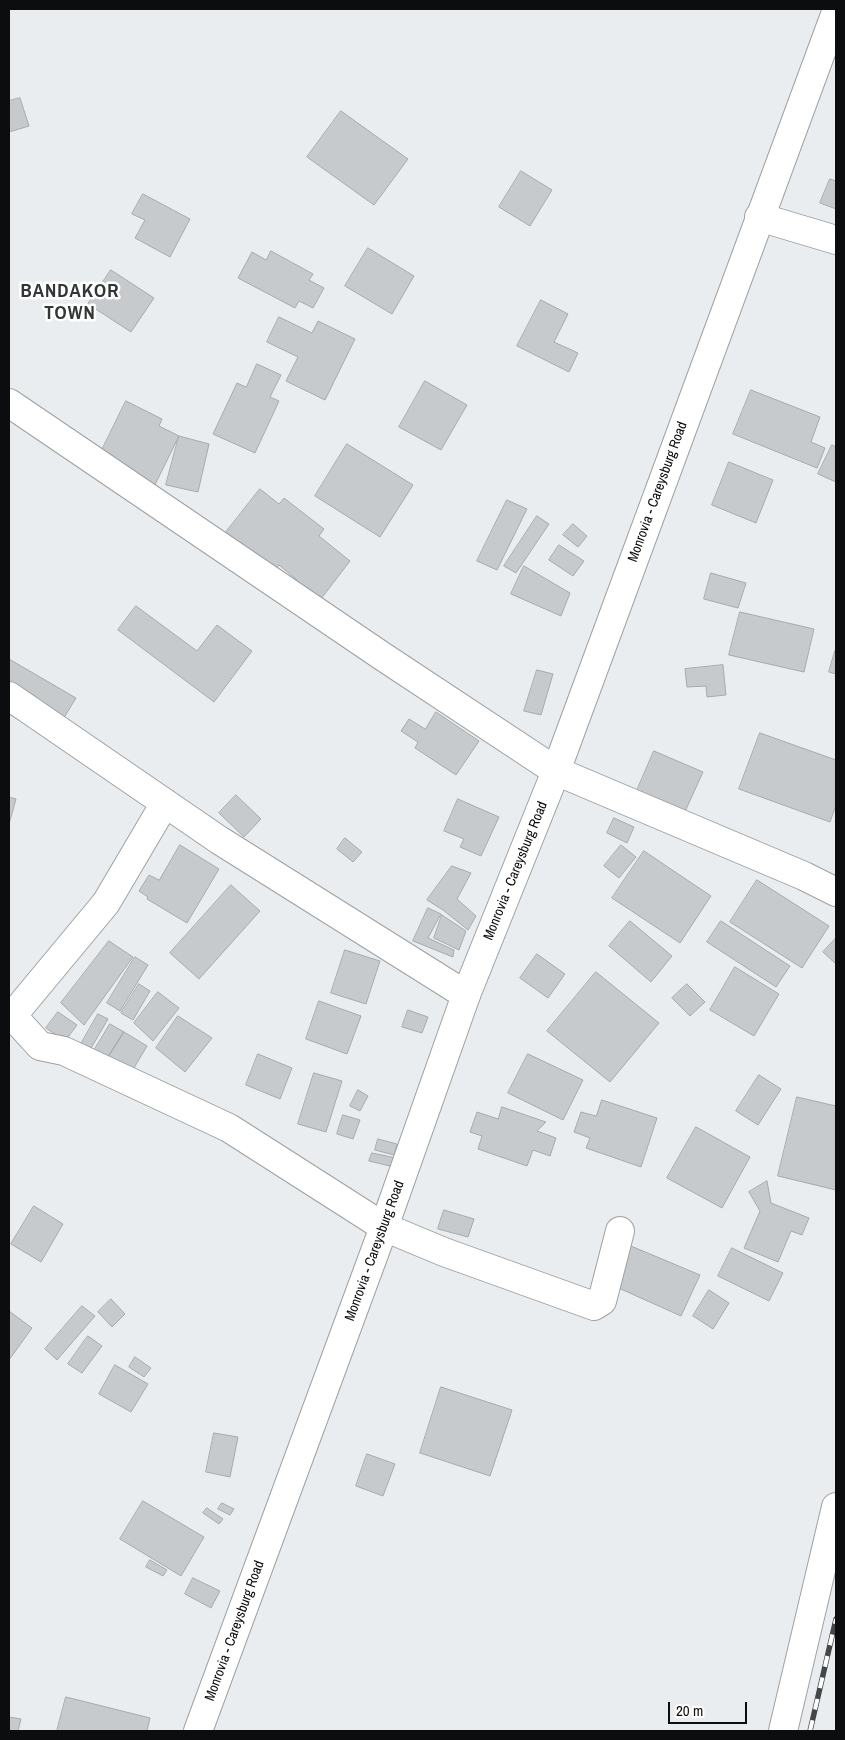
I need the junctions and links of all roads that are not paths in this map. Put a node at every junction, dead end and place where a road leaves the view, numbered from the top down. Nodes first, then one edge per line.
1 (836, 12) edge
2 (759, 217) junction
3 (836, 240) edge
4 (9, 403) edge
5 (9, 696) edge
6 (556, 771) junction
7 (166, 803) junction
8 (836, 892) edge
9 (466, 995) junction
10 (11, 1014) edge
11 (384, 1227) junction
12 (620, 1231) dead end
13 (836, 1507) edge
14 (198, 1731) edge
15 (783, 1731) edge

1 - 2 street, Monrovia - Careysburg Road
2 - 3 street
2 - 6 street, Monrovia - Careysburg Road
4 - 6 street
5 - 7 street
6 - 8 street
6 - 9 street, Monrovia - Careysburg Road
7 - 9 street
7 - 10 street
9 - 11 street, Monrovia - Careysburg Road
10 - 11 street
11 - 12 street
11 - 14 street, Monrovia - Careysburg Road
13 - 15 street

